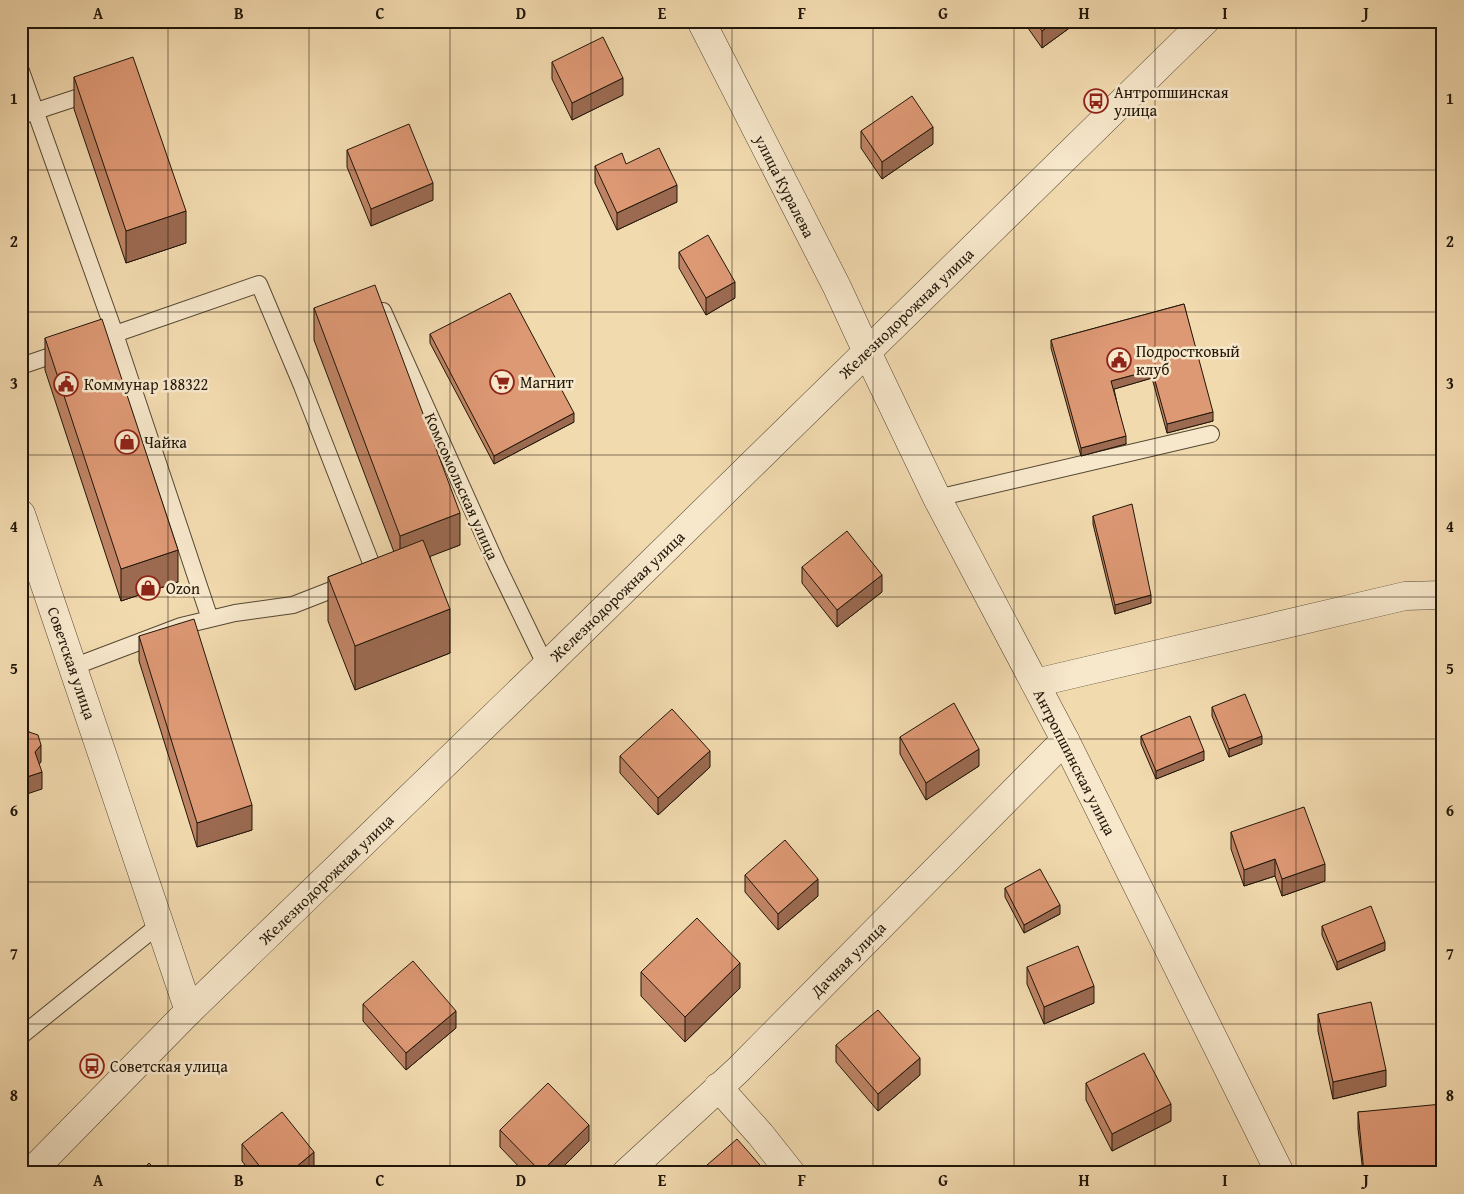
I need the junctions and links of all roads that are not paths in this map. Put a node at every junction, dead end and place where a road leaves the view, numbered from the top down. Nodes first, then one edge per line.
1 (701, 21) edge
2 (1205, 21) edge
3 (21, 71) edge
4 (108, 88) edge
5 (28, 113) edge
6 (381, 306) edge
7 (115, 334) junction
8 (867, 352) junction
9 (21, 366) edge
10 (1211, 434) dead end
11 (937, 498) junction
12 (21, 514) edge
13 (1443, 595) edge
14 (210, 619) junction
15 (546, 666) junction
16 (73, 667) junction
17 (1035, 683) junction
18 (1065, 740) junction
19 (160, 924) junction
20 (189, 1011) junction
21 (21, 1036) edge
22 (718, 1087) junction
23 (30, 1173) edge
24 (626, 1173) edge
25 (791, 1173) edge
26 (1280, 1173) edge

1 - 8 street, улица Куралева
2 - 8 street, Железнодорожная улица
3 - 5 lane
4 - 5 lane
5 - 7 lane
6 - 15 lane, Комсомольская улица
7 - 9 lane
7 - 14 lane
7 - 14 lane
8 - 11 street, Антропшинская улица
8 - 15 street, Железнодорожная улица
10 - 11 lane
11 - 17 street, Антропшинская улица
12 - 16 street, Советская улица
13 - 17 street
14 - 16 lane
15 - 20 street, Железнодорожная улица
16 - 19 street, Советская улица
17 - 18 street, Антропшинская улица
18 - 22 street, Дачная улица
18 - 26 street, Антропшинская улица
19 - 20 street, Советская улица
19 - 21 lane
20 - 23 street, Железнодорожная улица
22 - 24 street, Дачная улица
22 - 25 street

